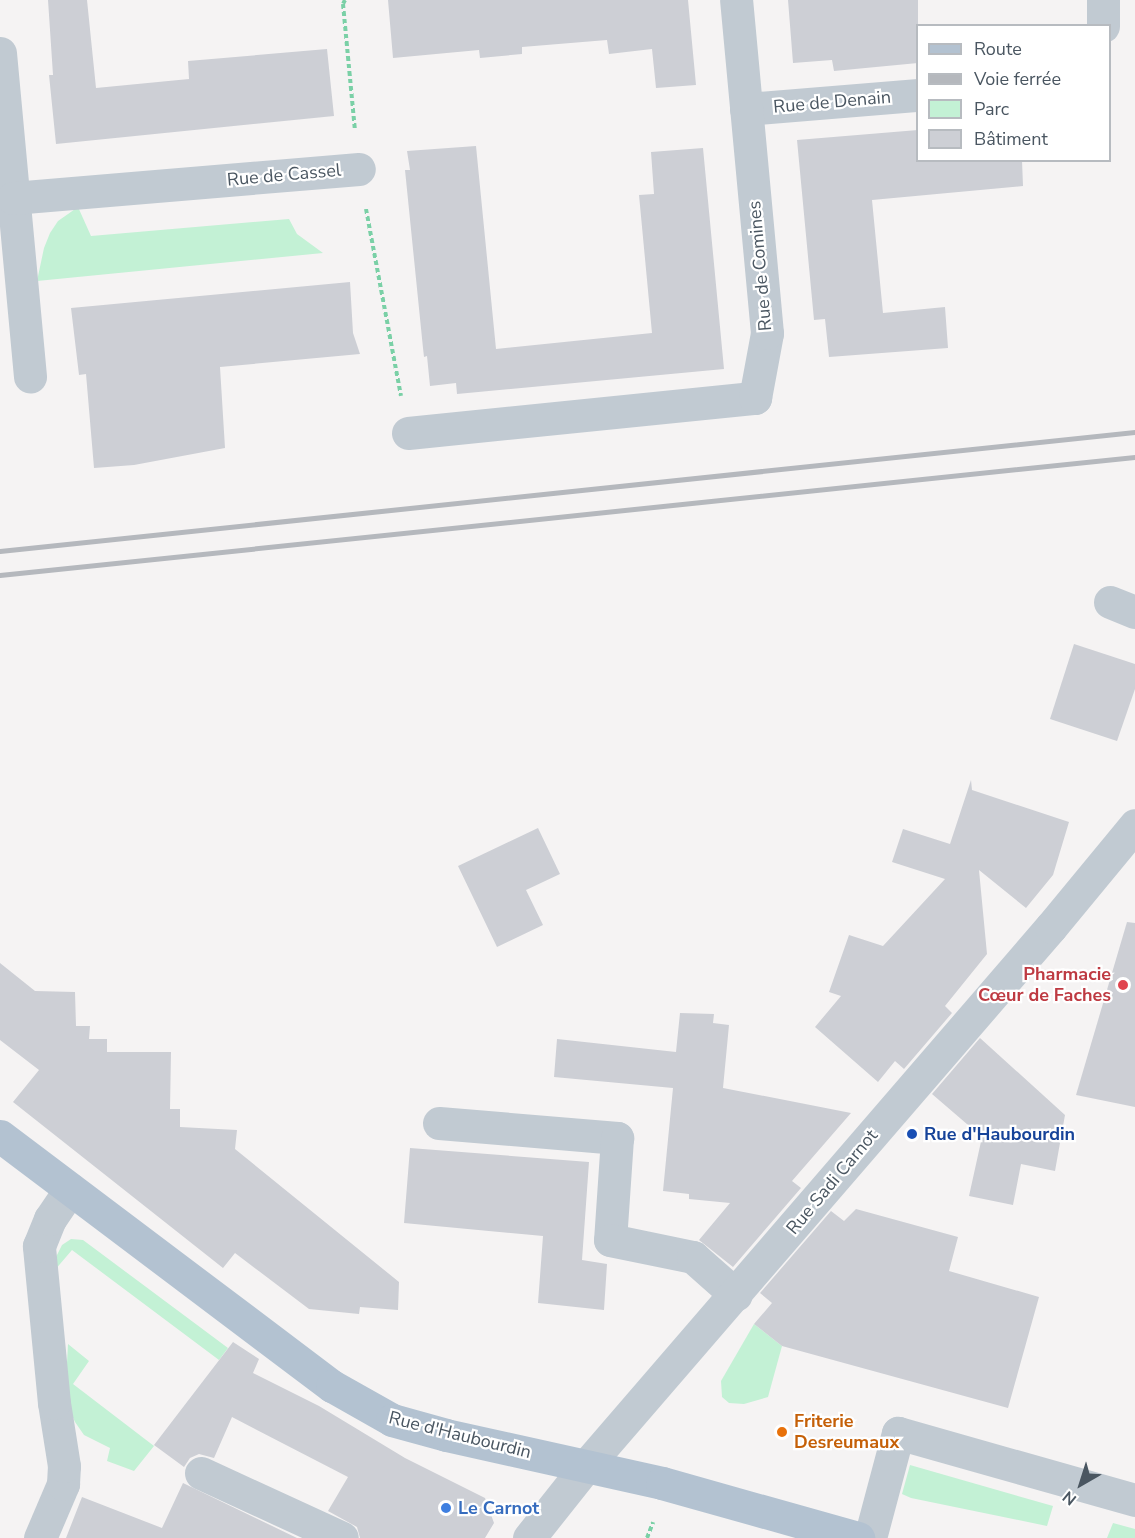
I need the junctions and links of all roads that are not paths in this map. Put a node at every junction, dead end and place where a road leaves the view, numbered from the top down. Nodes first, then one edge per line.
1 (736, 0) edge
2 (1103, 0) edge
3 (1103, 24) edge
4 (0, 52) edge
5 (916, 95) edge
6 (746, 109) junction
7 (359, 169) road end
8 (14, 198) junction
9 (30, 377) dead end
10 (408, 433) road end
11 (1135, 825) edge
12 (439, 1123) dead end
13 (0, 1136) edge
14 (70, 1189) junction
15 (736, 1295) junction
16 (586, 1466) junction
17 (201, 1473) dead end
18 (1135, 1500) edge
19 (40, 1538) edge
20 (342, 1538) edge
21 (529, 1538) edge
22 (858, 1538) edge
23 (870, 1538) edge

1 - 6 street, Rue de Comines
2 - 3 street
4 - 8 street
5 - 6 street, Rue de Denain
6 - 10 street, Rue de Comines
7 - 8 street, Rue de Cassel
8 - 9 street
11 - 15 street, Rue Sadi Carnot
12 - 15 street
13 - 14 main road, Rue d'Haubourdin
14 - 16 main road, Rue d'Haubourdin
14 - 19 street
15 - 16 street, Rue Sadi Carnot
16 - 21 street, Rue Sadi Carnot
16 - 22 main road, Rue d'Haubourdin
17 - 20 street
18 - 23 street

